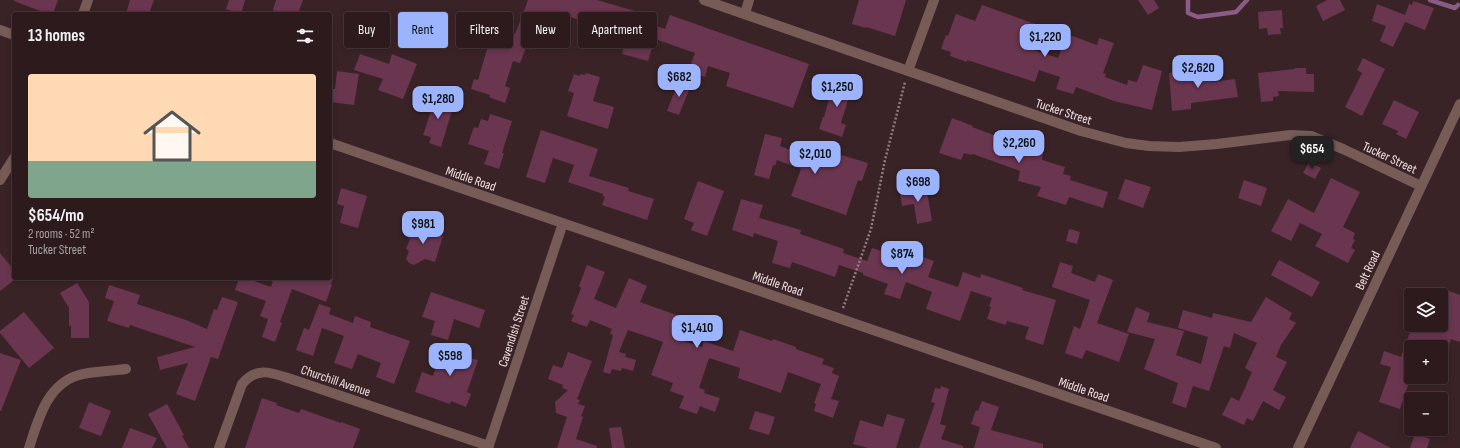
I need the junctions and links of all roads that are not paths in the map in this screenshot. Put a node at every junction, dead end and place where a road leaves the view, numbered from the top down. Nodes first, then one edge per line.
1 (88, 0) edge
2 (704, 0) edge
3 (749, 0) edge
4 (934, 0) edge
5 (84, 12) edge
6 (744, 14) junction
7 (0, 30) edge
8 (12, 34) edge
9 (908, 71) junction
10 (1460, 104) edge
11 (332, 144) edge
12 (12, 161) edge
13 (0, 180) edge
14 (1421, 186) junction
15 (563, 223) junction
16 (126, 369) dead end
17 (488, 447) edge
18 (29, 448) edge
19 (219, 448) edge
20 (1216, 448) edge
21 (1298, 448) edge

1 - 5 street
2 - 6 street, Tucker Street
3 - 6 street
4 - 9 street
6 - 9 street, Tucker Street
7 - 8 street
9 - 14 street, Tucker Street
10 - 14 street, Belt Road
11 - 15 street, Middle Road
12 - 13 street
14 - 21 street, Belt Road
15 - 17 street, Cavendish Street
15 - 20 street, Middle Road
16 - 18 street
17 - 19 street, Churchill Avenue

